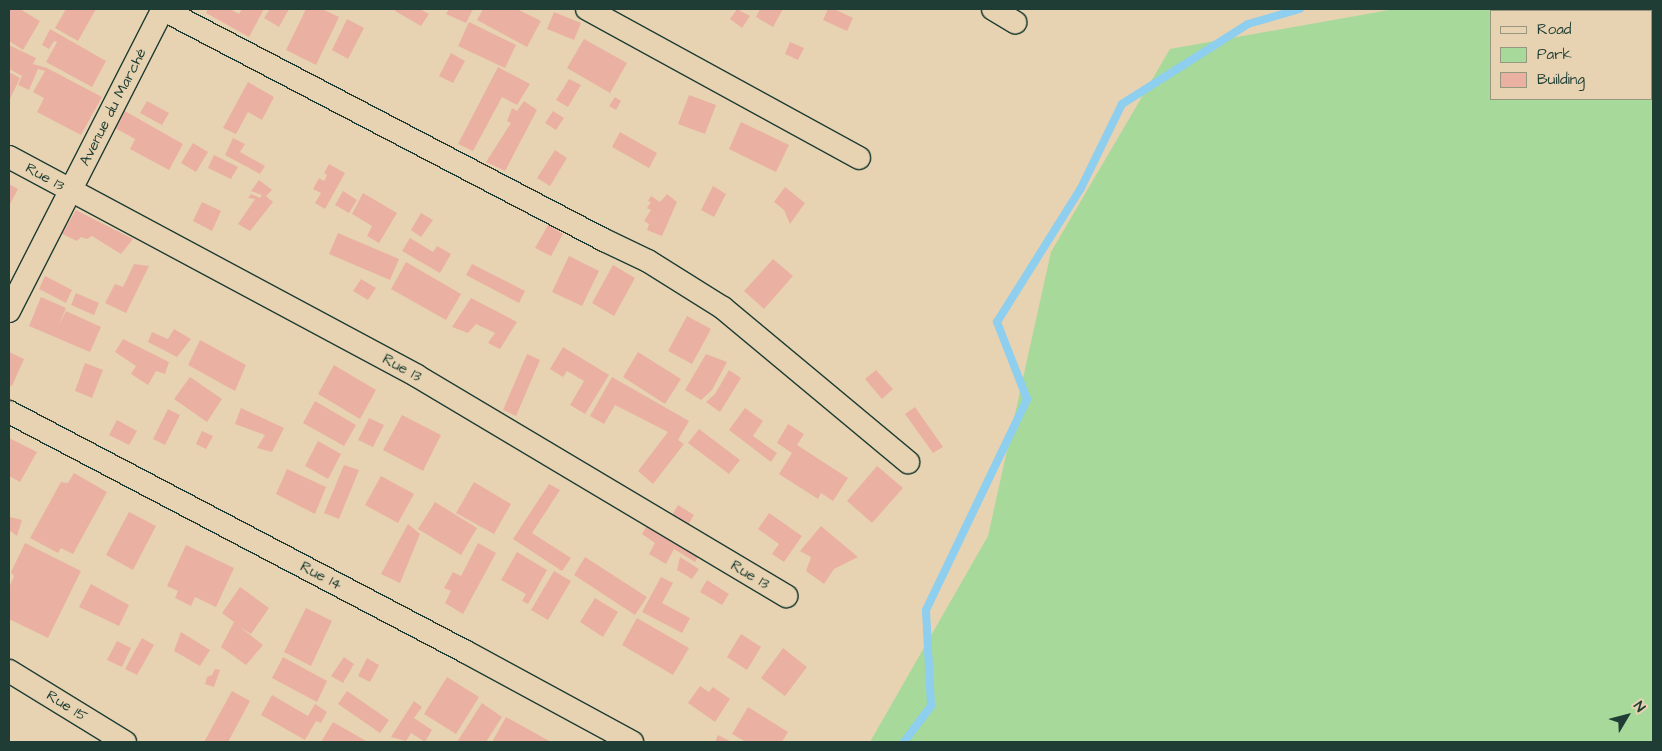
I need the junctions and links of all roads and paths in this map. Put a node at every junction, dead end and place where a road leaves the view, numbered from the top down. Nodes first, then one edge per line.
1 (163, 9) edge
2 (587, 9) edge
3 (993, 9) edge
4 (1015, 22) dead end
5 (9, 157) edge
6 (859, 158) dead end
7 (71, 191) junction
8 (9, 311) edge
9 (9, 412) edge
10 (908, 462) dead end
11 (786, 596) dead end
12 (9, 671) edge
13 (125, 742) edge
14 (632, 742) edge

1 - 7 street, Avenue du Marché
1 - 10 street
2 - 6 street
3 - 4 street
5 - 7 street, Rue 13
7 - 8 street, Avenue du Marché
7 - 11 street, Rue 13
9 - 14 street, Rue 14
12 - 13 street, Rue 15

